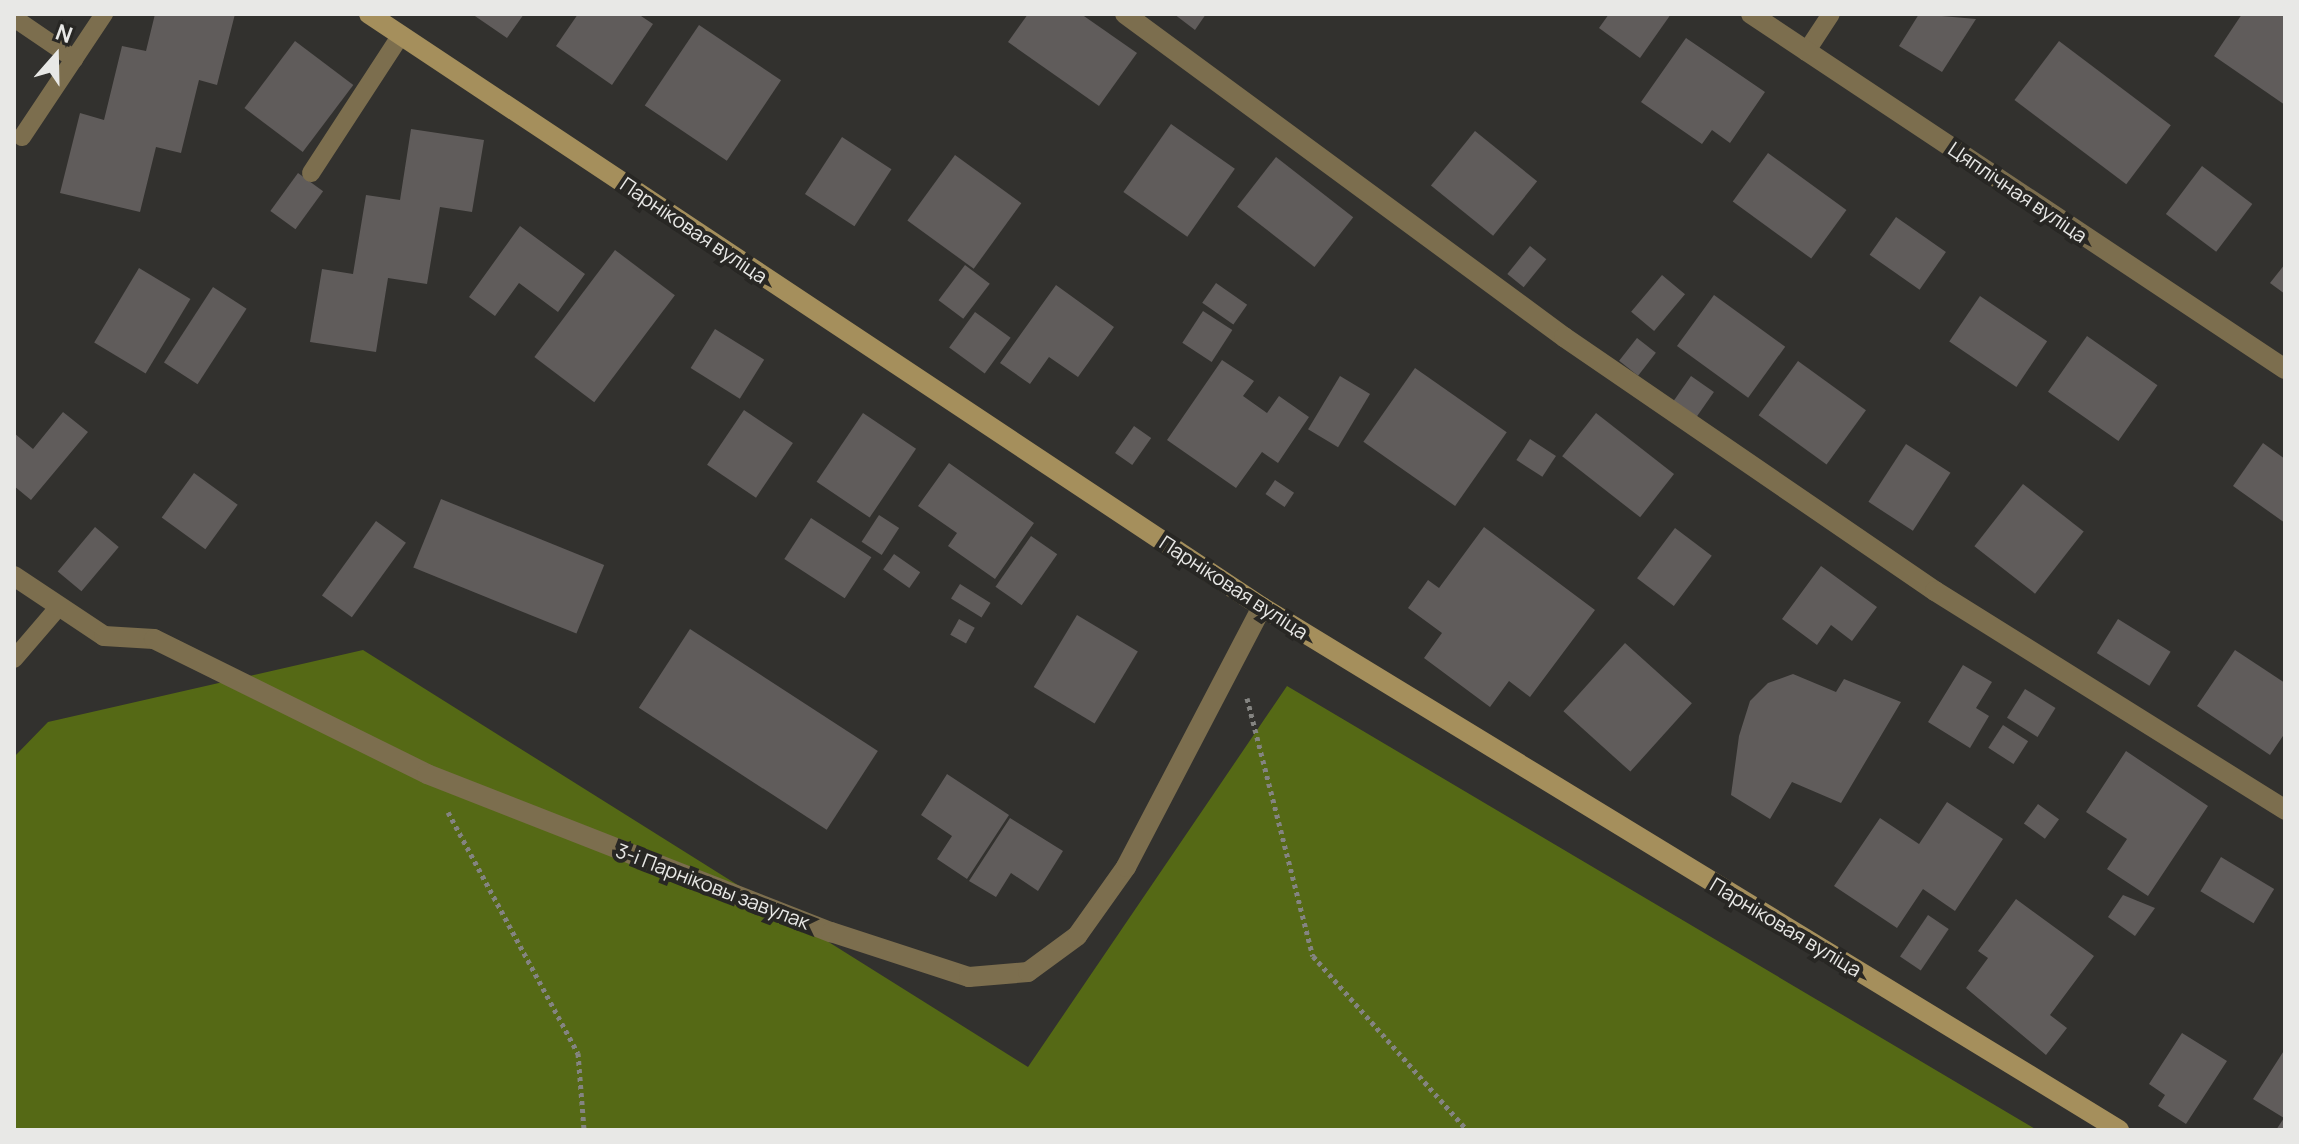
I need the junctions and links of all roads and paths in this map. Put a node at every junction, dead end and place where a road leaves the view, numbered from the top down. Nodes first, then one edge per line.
1 (104, 14) edge
2 (369, 14) edge
3 (1125, 14) edge
4 (1751, 14) edge
5 (1831, 14) edge
6 (14, 18) edge
7 (401, 35) junction
8 (1806, 52) junction
9 (74, 59) junction
10 (22, 137) dead end
11 (311, 173) dead end
12 (2285, 369) edge
13 (14, 576) edge
14 (1262, 607) junction
15 (57, 609) junction
16 (1236, 654) junction
17 (14, 659) edge
18 (427, 774) junction
19 (2285, 810) edge
20 (584, 1130) edge
21 (1467, 1130) edge
22 (2119, 1130) edge

1 - 9 lane
2 - 7 street, Парніковая вуліца
3 - 19 street
4 - 8 street, Цяплічная вуліца
5 - 8 lane
6 - 9 lane
7 - 11 lane
7 - 14 street, Парніковая вуліца
8 - 12 street, Цяплічная вуліца
9 - 10 lane
13 - 15 street, 3-і Парніковы завулак
14 - 16 street, 3-і Парніковы завулак
14 - 22 street, Парніковая вуліца
15 - 17 lane
15 - 18 street, 3-і Парніковы завулак
16 - 18 street, 3-і Парніковы завулак
16 - 21 path
18 - 20 path

